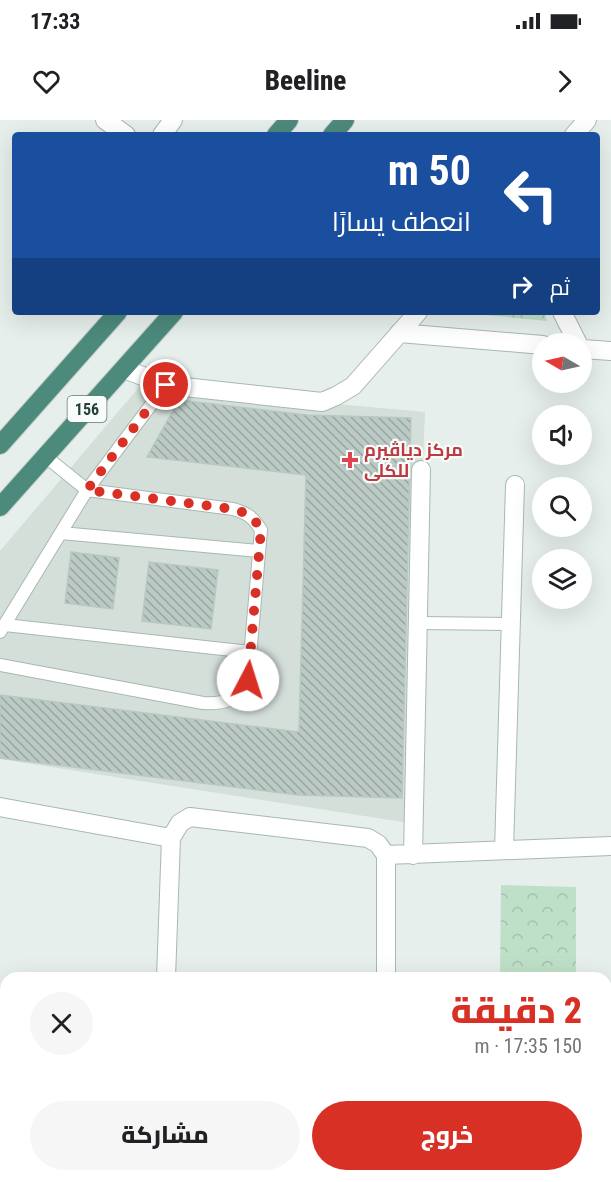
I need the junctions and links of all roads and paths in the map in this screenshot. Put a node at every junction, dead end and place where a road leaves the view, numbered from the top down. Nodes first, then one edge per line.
1 (105, 120) edge
2 (289, 120) edge
3 (345, 120) edge
4 (587, 120) edge
5 (122, 132) edge
6 (279, 132) edge
7 (335, 132) edge
8 (577, 132) edge
9 (115, 315) edge
10 (171, 315) edge
11 (415, 315) edge
12 (564, 315) edge
13 (399, 333) junction
14 (572, 333) edge
15 (532, 344) edge
16 (592, 350) edge
17 (611, 351) edge
18 (123, 369) junction
19 (166, 385) junction
20 (0, 445) edge
21 (45, 456) junction
22 (421, 470) dead end
23 (515, 485) dead end
24 (87, 490) junction
25 (0, 507) edge
26 (61, 533) junction
27 (259, 551) junction
28 (417, 623) junction
29 (511, 624) junction
30 (2, 628) edge
31 (250, 652) junction
32 (0, 665) edge
33 (0, 807) edge
34 (171, 838) junction
35 (611, 846) edge
36 (504, 850) junction
37 (386, 855) junction
38 (413, 855) junction
39 (166, 972) edge
40 (386, 972) edge

1 - 5 street
2 - 6 highway
3 - 7 highway
4 - 8 street
9 - 20 highway, 156
10 - 18 highway, 156
11 - 13 street
12 - 14 street
13 - 15 street
13 - 19 street
16 - 17 street
18 - 19 street
18 - 21 highway, 156
19 - 24 lane
21 - 24 lane
21 - 25 highway, 156
22 - 28 street
23 - 29 street
24 - 26 lane
24 - 27 lane
26 - 27 lane
26 - 30 lane
27 - 31 lane
28 - 29 lane
28 - 38 street
29 - 36 street
30 - 31 lane
31 - 32 lane
33 - 34 street
34 - 37 street
34 - 39 street
35 - 36 street
36 - 38 street
37 - 38 street
37 - 40 street

